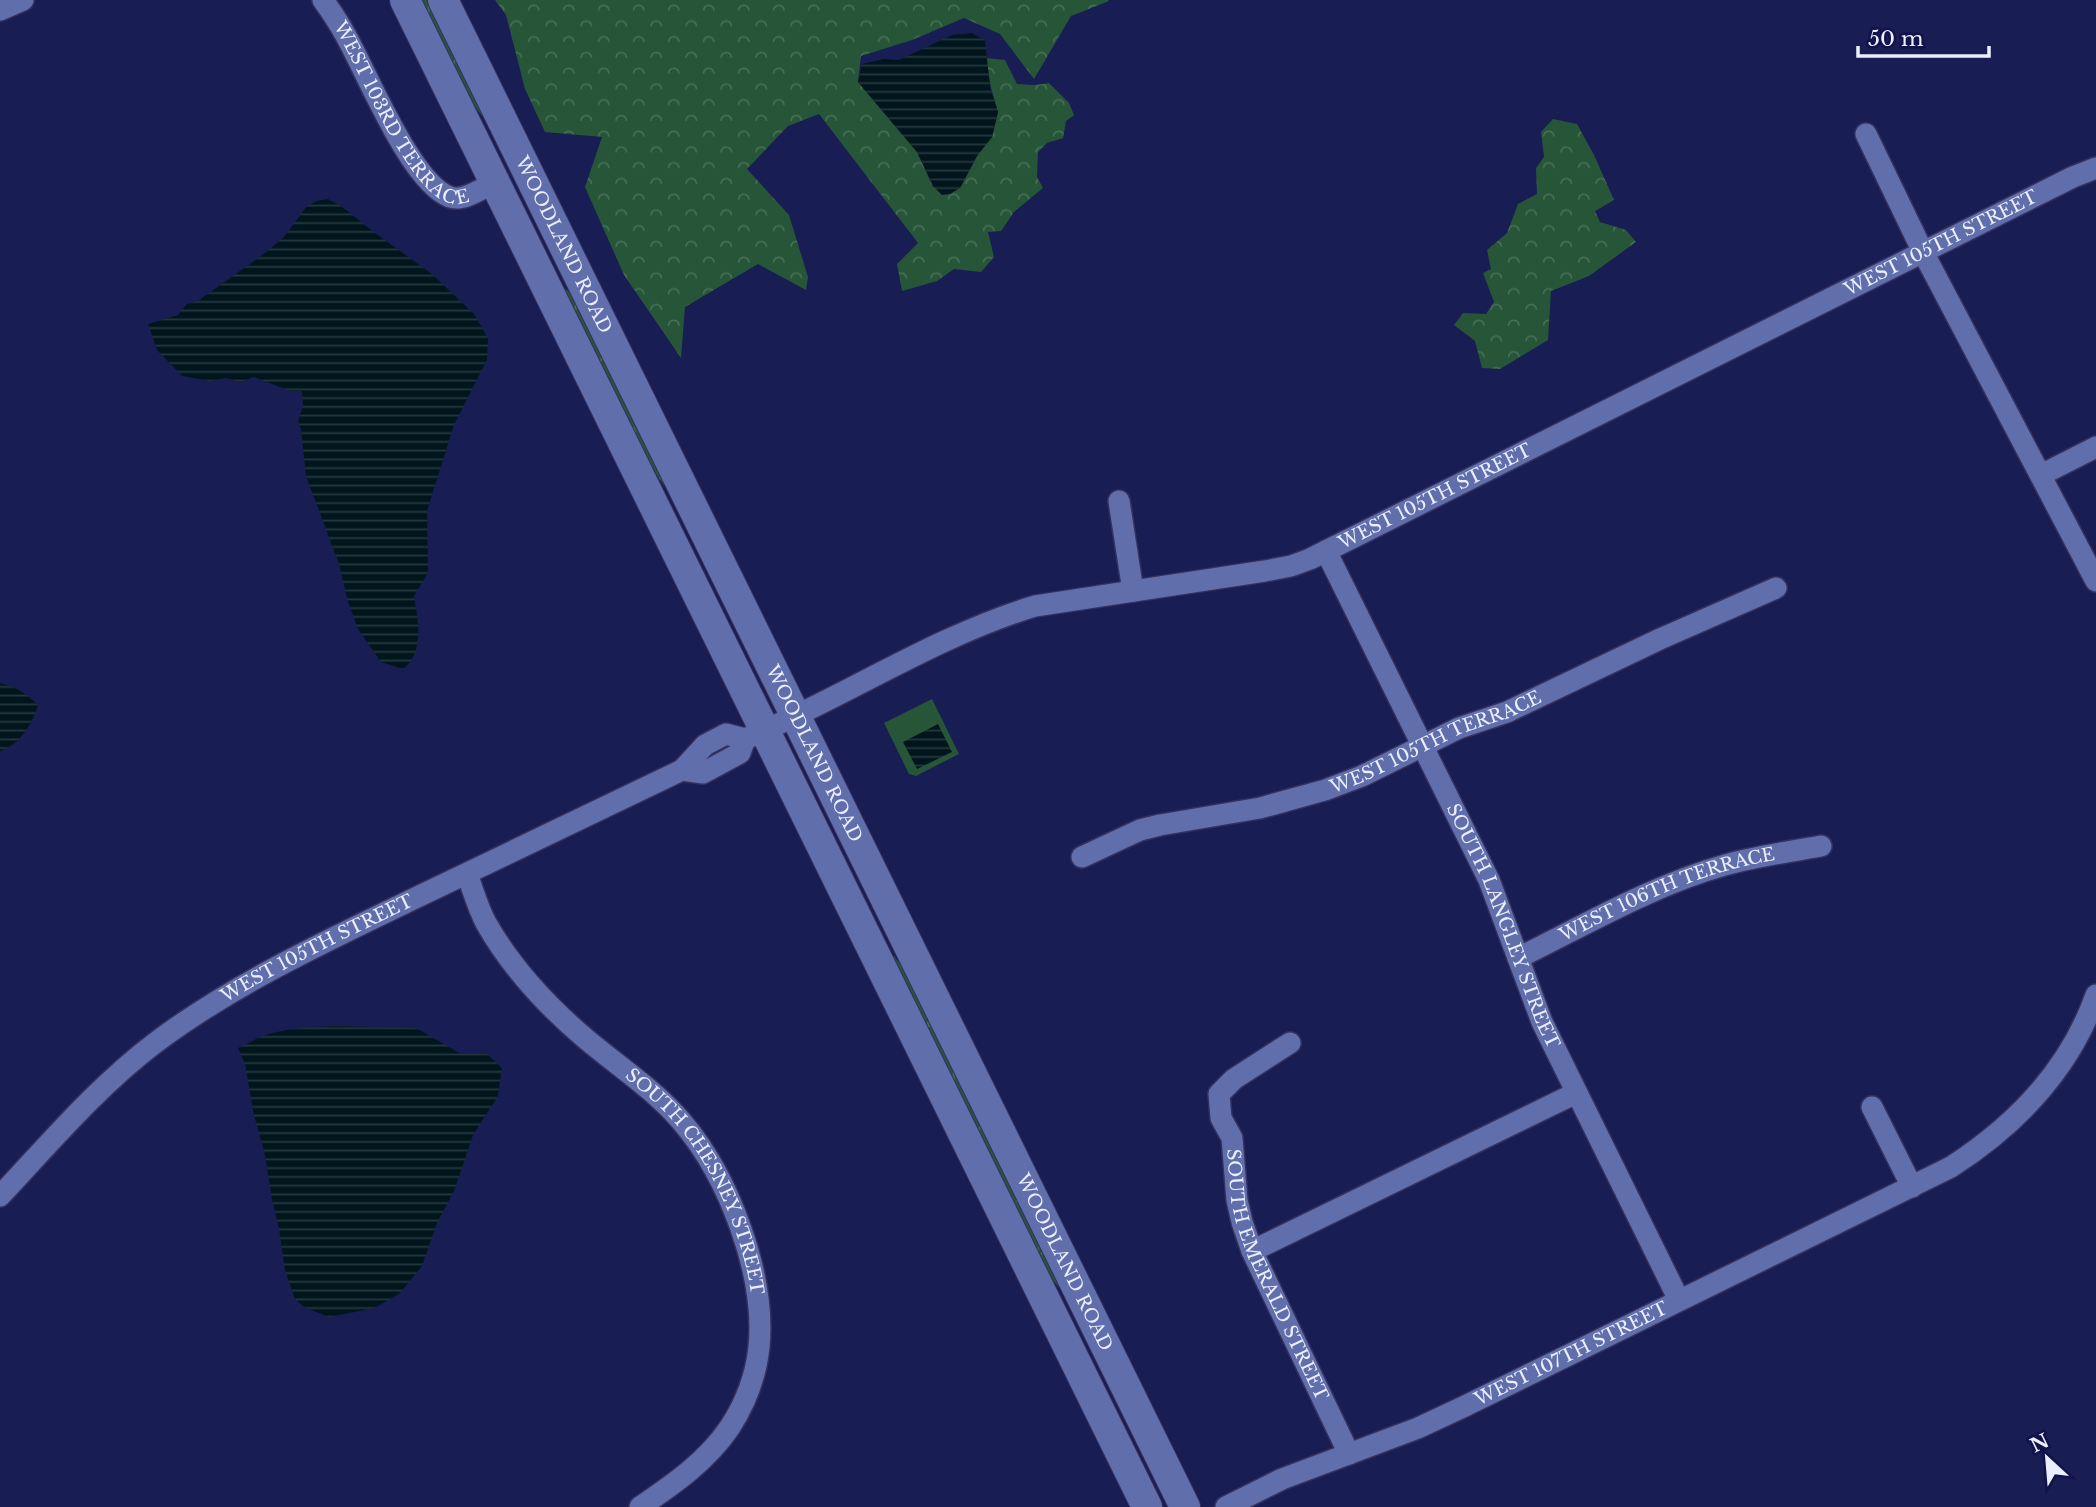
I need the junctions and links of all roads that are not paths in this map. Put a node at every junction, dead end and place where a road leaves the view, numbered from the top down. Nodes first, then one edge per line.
1 (23, 0) edge
2 (323, 0) edge
3 (405, 0) edge
4 (443, 0) edge
5 (0, 10) edge
6 (1866, 134) dead end
7 (2096, 168) edge
8 (495, 182) junction
9 (520, 233) junction
10 (1923, 252) junction
11 (572, 262) junction
12 (2096, 447) edge
13 (2041, 475) junction
14 (1119, 501) dead end
15 (1326, 551) junction
16 (2096, 581) edge
17 (1776, 588) dead end
18 (1133, 591) junction
19 (795, 715) junction
20 (755, 735) junction
21 (1423, 746) junction
22 (1821, 846) dead end
23 (1082, 857) dead end
24 (467, 874) junction
25 (1518, 958) junction
26 (2096, 995) edge
27 (1290, 1043) dead end
28 (1577, 1093) junction
29 (1872, 1107) dead end
30 (1912, 1186) junction
31 (0, 1196) edge
32 (1252, 1251) junction
33 (1679, 1300) junction
34 (1349, 1454) junction
35 (640, 1507) edge
36 (1147, 1507) edge
37 (1185, 1507) edge
38 (1226, 1507) edge

1 - 5 street
2 - 8 street, WEST 103RD TERRACE
3 - 8 main road, WOODLAND ROAD
4 - 11 main road, WOODLAND ROAD
6 - 10 street
7 - 10 street, WEST 105TH STREET
8 - 9 main road, WOODLAND ROAD
9 - 11 main road
9 - 20 main road, WOODLAND ROAD
10 - 13 street
10 - 15 street, WEST 105TH STREET
11 - 19 main road, WOODLAND ROAD
12 - 13 street
13 - 16 street
14 - 18 street
15 - 18 street, WEST 105TH STREET
15 - 21 street, SOUTH LANGLEY STREET
17 - 21 street, WEST 105TH TERRACE
18 - 19 street, WEST 105TH STREET
19 - 20 street, WEST 105TH STREET
19 - 37 main road, WOODLAND ROAD
20 - 24 street, WEST 105TH STREET
20 - 36 main road, WOODLAND ROAD
21 - 23 street, WEST 105TH TERRACE
21 - 25 street, SOUTH LANGLEY STREET
22 - 25 street, WEST 106TH TERRACE
24 - 31 street, WEST 105TH STREET
24 - 35 street, SOUTH CHESNEY STREET
25 - 28 street, SOUTH LANGLEY STREET
26 - 30 street, WEST 107TH STREET
27 - 32 street, SOUTH EMERALD STREET
28 - 32 street
28 - 33 street, SOUTH LANGLEY STREET
29 - 30 street
30 - 33 street, WEST 107TH STREET
32 - 34 street, SOUTH EMERALD STREET
33 - 34 street, WEST 107TH STREET
34 - 38 street, WEST 107TH STREET

